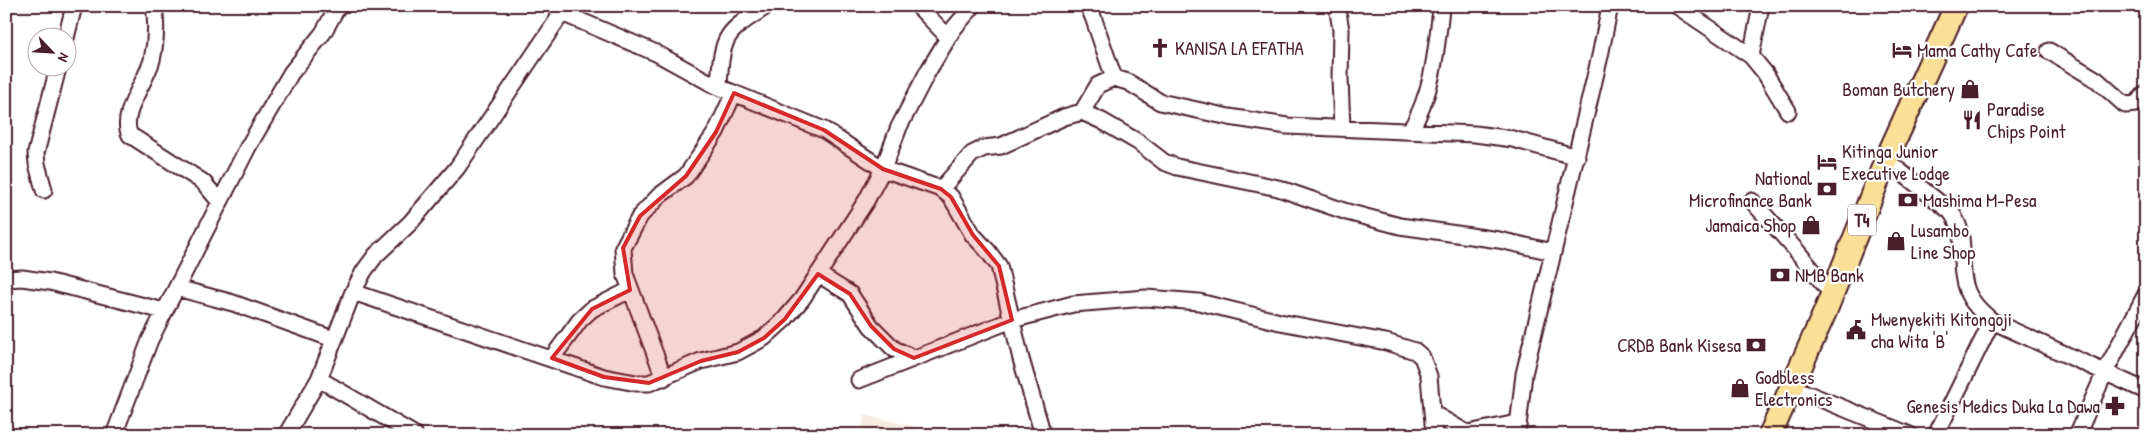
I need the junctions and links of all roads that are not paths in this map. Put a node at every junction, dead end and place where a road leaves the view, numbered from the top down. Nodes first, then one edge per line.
1 (74, 6) edge
2 (154, 6) edge
3 (338, 6) edge
4 (767, 6) edge
5 (918, 6) edge
6 (973, 6) edge
7 (1088, 6) edge
8 (1337, 6) edge
9 (1610, 6) edge
10 (1676, 6) edge
11 (1761, 6) edge
12 (1956, 6) edge
13 (1441, 9) dead end
14 (558, 10) edge
15 (68, 28) edge
16 (948, 37) junction
17 (2049, 51) dead end
18 (1751, 56) junction
19 (55, 78) edge
20 (1114, 78) junction
21 (718, 87) junction
22 (734, 92) junction
23 (2146, 93) edge
24 (1788, 111) dead end
25 (1082, 112) junction
26 (1421, 113) junction
27 (1342, 128) junction
28 (1410, 131) junction
29 (1433, 132) junction
30 (1577, 157) junction
31 (1886, 160) junction
32 (883, 169) junction
33 (942, 189) junction
34 (44, 190) dead end
35 (1752, 201) dead end
36 (220, 202) junction
37 (1553, 252) junction
38 (818, 274) junction
39 (6, 279) edge
40 (177, 288) junction
41 (630, 290) junction
42 (353, 292) junction
43 (1832, 294) junction
44 (2146, 294) edge
45 (164, 311) junction
46 (1012, 320) junction
47 (1992, 321) junction
48 (334, 339) junction
49 (552, 358) junction
50 (914, 358) junction
51 (2105, 372) junction
52 (664, 378) junction
53 (319, 379) junction
54 (859, 380) dead end
55 (1791, 387) junction
56 (2146, 391) edge
57 (1434, 414) junction
58 (1517, 429) edge
59 (1462, 434) edge
60 (114, 435) edge
61 (286, 435) edge
62 (415, 435) edge
63 (1043, 435) edge
64 (1434, 435) edge
65 (1770, 435) edge
66 (1910, 435) edge
67 (1936, 435) edge
68 (2077, 435) edge

1 - 15 street
2 - 36 street
3 - 36 street
4 - 21 street
5 - 16 street
6 - 16 street
7 - 20 street
8 - 27 street
9 - 30 street
10 - 18 street
11 - 18 street
12 - 31 highway, T4
13 - 26 street
14 - 21 street
14 - 42 street
16 - 32 street
17 - 23 street
18 - 24 street
19 - 34 street
20 - 25 street
20 - 27 street
21 - 22 street
22 - 32 street
22 - 41 street
25 - 33 street
25 - 37 street
26 - 28 street
26 - 29 street
27 - 28 street
28 - 29 street
29 - 30 street
30 - 37 street
31 - 43 highway, T4
31 - 47 street
32 - 33 street
32 - 38 street
33 - 46 street
35 - 43 street
36 - 40 street
37 - 58 street
38 - 50 street
38 - 52 street
39 - 45 street
40 - 45 street
40 - 48 street
41 - 49 street
41 - 52 street
42 - 48 street
42 - 49 street
43 - 55 highway, T4
44 - 51 street
45 - 60 street
46 - 50 street
46 - 57 street
46 - 63 street
47 - 51 street
47 - 67 street
48 - 53 street
49 - 52 street
50 - 54 street
51 - 56 street
51 - 68 street
53 - 61 street
53 - 62 street
55 - 65 highway, T4
55 - 66 street
57 - 59 street
57 - 64 street
58 - 59 street

